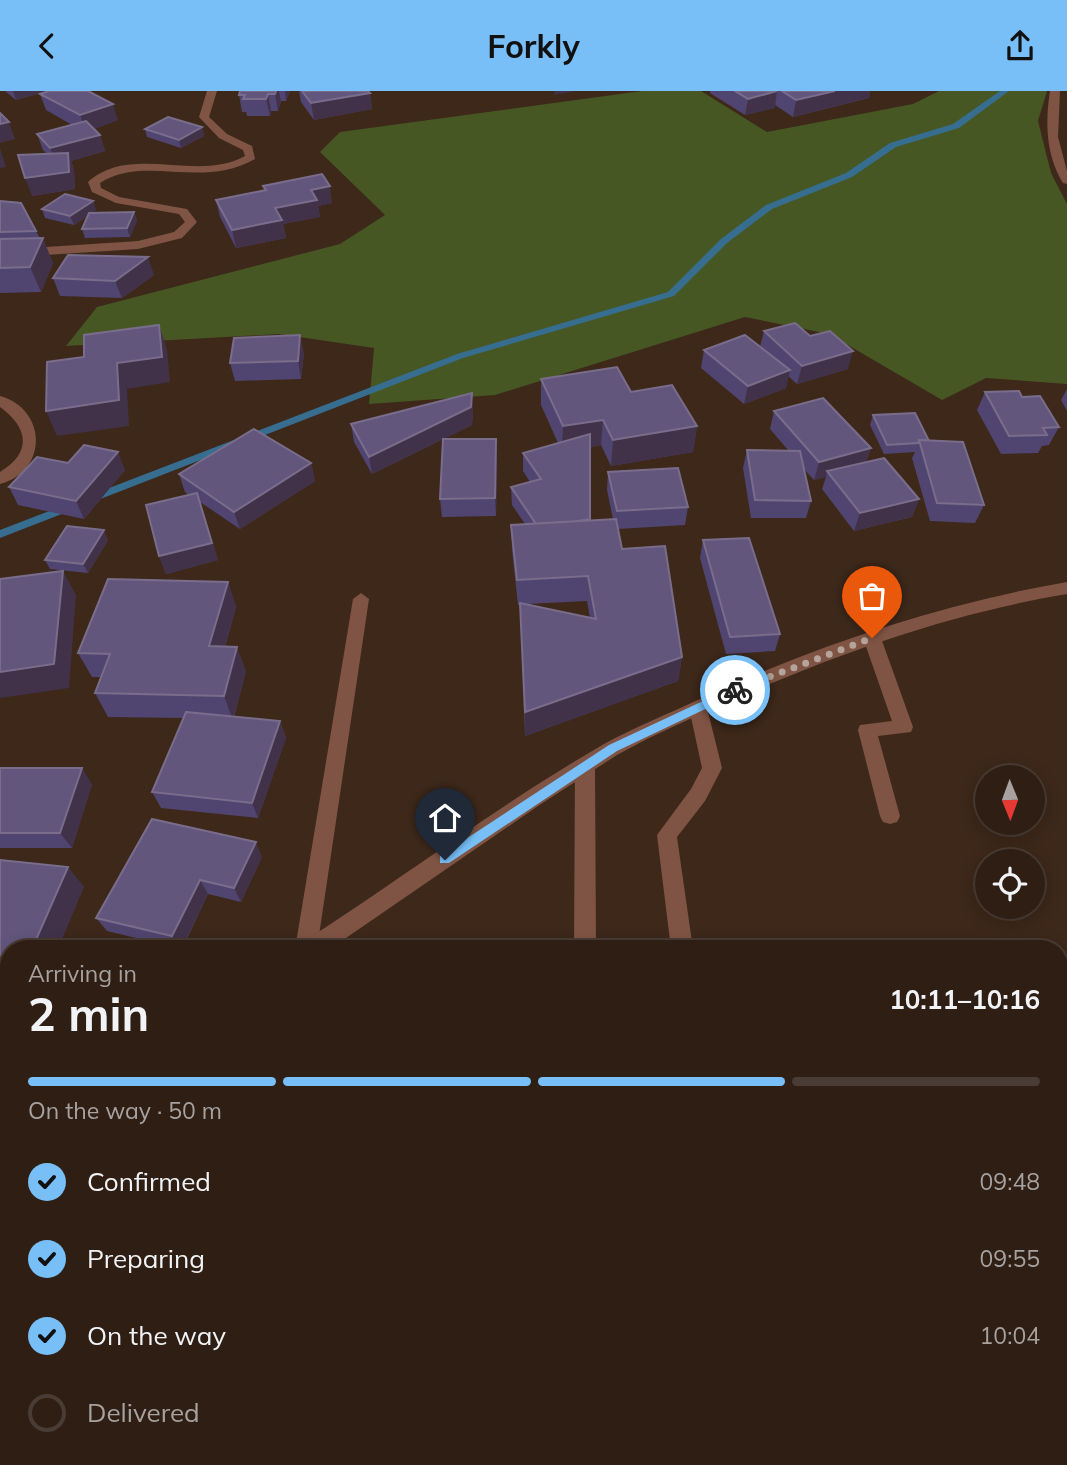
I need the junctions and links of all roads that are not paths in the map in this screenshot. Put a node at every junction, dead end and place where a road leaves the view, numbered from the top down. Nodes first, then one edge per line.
1 (212, 91) edge
2 (1055, 91) edge
3 (1067, 181) edge
4 (0, 254) edge
5 (0, 400) edge
6 (0, 479) edge
7 (1067, 588) edge
8 (361, 599) dead end
9 (872, 638) junction
10 (698, 708) junction
11 (586, 766) junction
12 (890, 816) dead end
13 (309, 940) edge
14 (322, 940) edge
15 (585, 940) edge
16 (680, 940) edge

1 - 4 street
2 - 3 street
5 - 6 street
7 - 9 street
8 - 13 street
9 - 10 street
9 - 12 street
10 - 11 street
10 - 16 street
11 - 14 street
11 - 15 street

